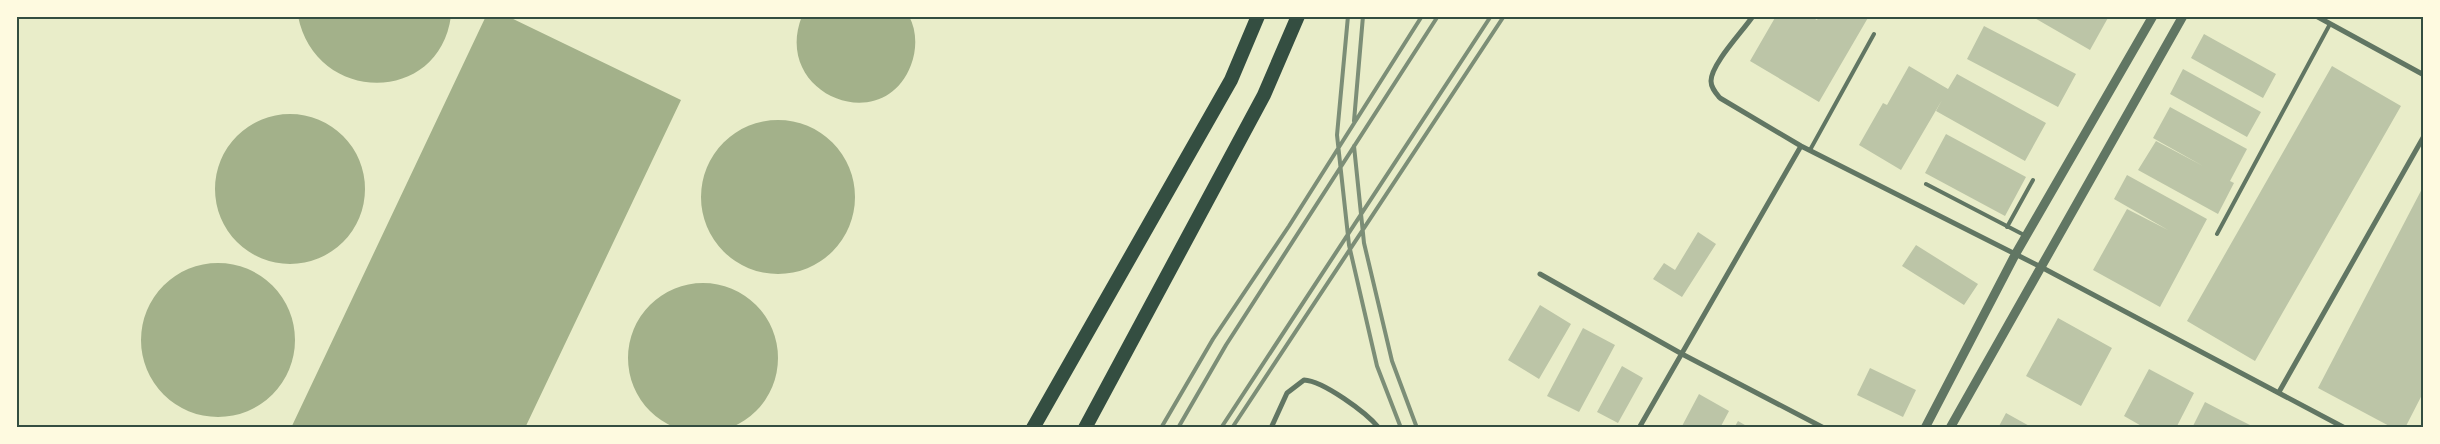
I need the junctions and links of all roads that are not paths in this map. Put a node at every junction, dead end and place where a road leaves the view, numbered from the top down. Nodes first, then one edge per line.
1 (1258, 16) edge
2 (1298, 16) edge
3 (1753, 16) edge
4 (2153, 16) edge
5 (2183, 16) edge
6 (2316, 16) edge
7 (2330, 24) junction
8 (1874, 34) dead end
9 (2424, 75) edge
10 (2424, 136) edge
11 (1801, 146) junction
12 (1810, 150) junction
13 (2033, 180) dead end
14 (1926, 184) dead end
15 (2007, 227) junction
16 (2217, 234) dead end
17 (2026, 236) junction
18 (2015, 255) junction
19 (2041, 268) junction
20 (1540, 274) dead end
21 (1682, 354) junction
22 (2279, 392) junction
23 (1033, 428) edge
24 (1085, 428) edge
25 (1272, 428) edge
26 (1379, 428) edge
27 (1639, 428) edge
28 (1824, 428) edge
29 (1925, 428) edge
30 (1950, 428) edge
31 (2345, 428) edge

1 - 23 highway
2 - 24 highway
3 - 11 street
4 - 17 street
5 - 19 street
6 - 7 street
7 - 9 street
7 - 16 lane
8 - 12 lane
10 - 22 street
11 - 12 street
11 - 21 street
12 - 18 street
13 - 15 lane
14 - 15 lane
15 - 17 lane
17 - 18 street
18 - 19 street
18 - 29 street
19 - 22 street
19 - 30 street
20 - 21 street
21 - 27 street
21 - 28 street
22 - 31 street
25 - 26 street

